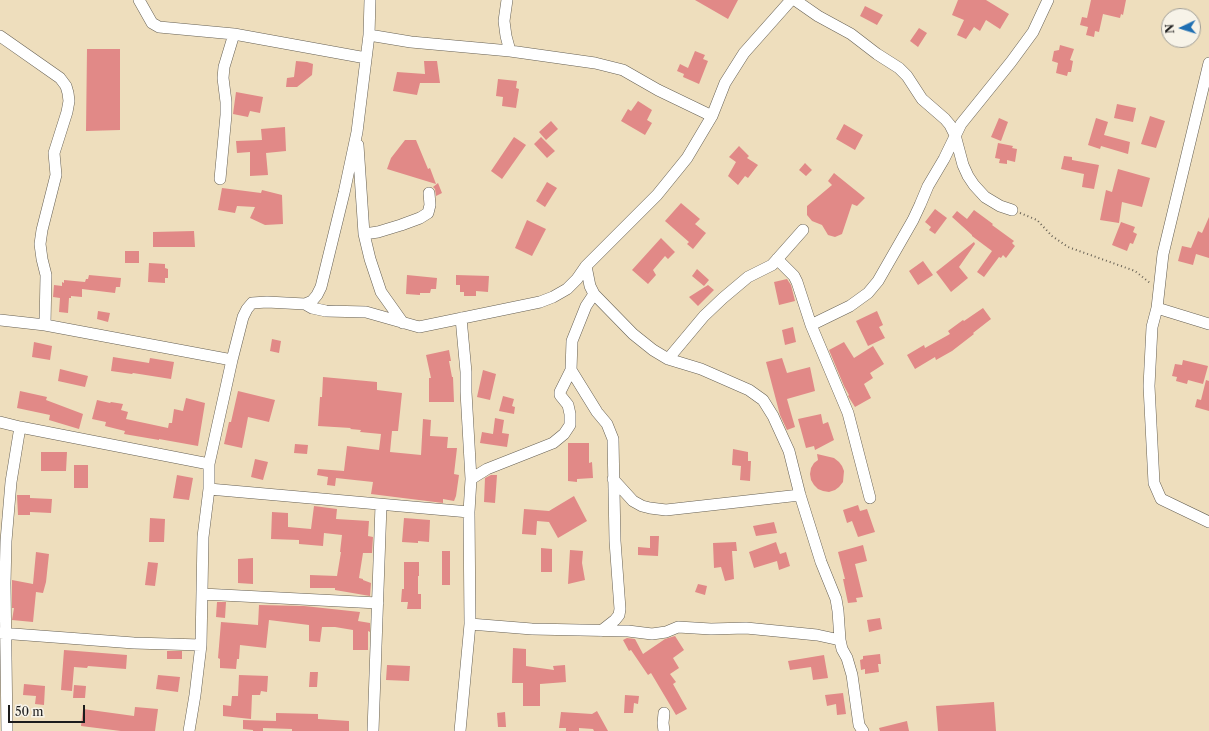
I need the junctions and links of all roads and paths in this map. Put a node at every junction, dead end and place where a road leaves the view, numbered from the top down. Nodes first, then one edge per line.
1 (139, 0) edge
2 (370, 0) edge
3 (507, 0) edge
4 (791, 0) edge
5 (795, 0) edge
6 (1048, 0) edge
7 (234, 34) junction
8 (369, 35) junction
9 (0, 36) edge
10 (510, 51) junction
11 (366, 58) junction
12 (1209, 62) edge
13 (712, 116) junction
14 (357, 132) junction
15 (955, 135) junction
16 (220, 179) dead end
17 (429, 193) dead end
18 (1012, 210) joint
19 (803, 230) dead end
20 (364, 234) junction
21 (777, 259) junction
22 (586, 266) junction
23 (1159, 291) junction
24 (594, 294) junction
25 (306, 304) junction
26 (1157, 308) junction
27 (461, 318) junction
28 (0, 320) edge
29 (403, 322) junction
30 (1209, 324) edge
31 (46, 325) junction
32 (811, 325) junction
33 (668, 359) junction
34 (232, 360) junction
35 (571, 370) junction
36 (0, 422) edge
37 (20, 427) junction
38 (209, 464) junction
39 (471, 479) junction
40 (613, 479) junction
41 (208, 489) junction
42 (800, 495) junction
43 (870, 498) dead end
44 (381, 505) junction
45 (469, 512) junction
46 (1209, 522) edge
47 (202, 594) junction
48 (378, 603) junction
49 (470, 624) junction
50 (601, 631) junction
51 (3, 634) edge
52 (840, 640) junction
53 (202, 645) junction
54 (664, 713) dead end
55 (7, 731) edge
56 (189, 731) edge
57 (373, 731) edge
58 (460, 731) edge
59 (664, 731) edge
60 (863, 731) edge

1 - 7 street
2 - 8 street
3 - 10 street
4 - 13 street
5 - 15 street
6 - 15 street
7 - 11 street
7 - 16 street
8 - 10 street
8 - 11 street
9 - 31 street
10 - 13 street
11 - 14 street
12 - 23 street
13 - 22 street
14 - 20 street
14 - 25 street
15 - 18 street
15 - 32 street
17 - 20 street
18 - 23 path
19 - 21 street
20 - 29 street
21 - 32 street
21 - 33 street
22 - 24 street
22 - 27 street
23 - 26 street
24 - 33 street
24 - 35 street
25 - 29 street
25 - 34 street
26 - 30 street
26 - 46 street
27 - 29 street
27 - 39 street
28 - 31 street
31 - 34 street
32 - 43 street
33 - 42 street
34 - 38 street
35 - 39 street
35 - 40 street
36 - 37 street
37 - 38 street
37 - 51 street
38 - 41 street
39 - 45 street
40 - 42 street
40 - 50 street
41 - 44 street
41 - 47 street
42 - 52 street
44 - 45 street
44 - 48 street
45 - 49 street
47 - 48 street
47 - 53 street
48 - 57 street
49 - 50 street
49 - 58 street
50 - 52 street
51 - 53 street
51 - 55 street
52 - 60 street
53 - 56 street
54 - 59 street

